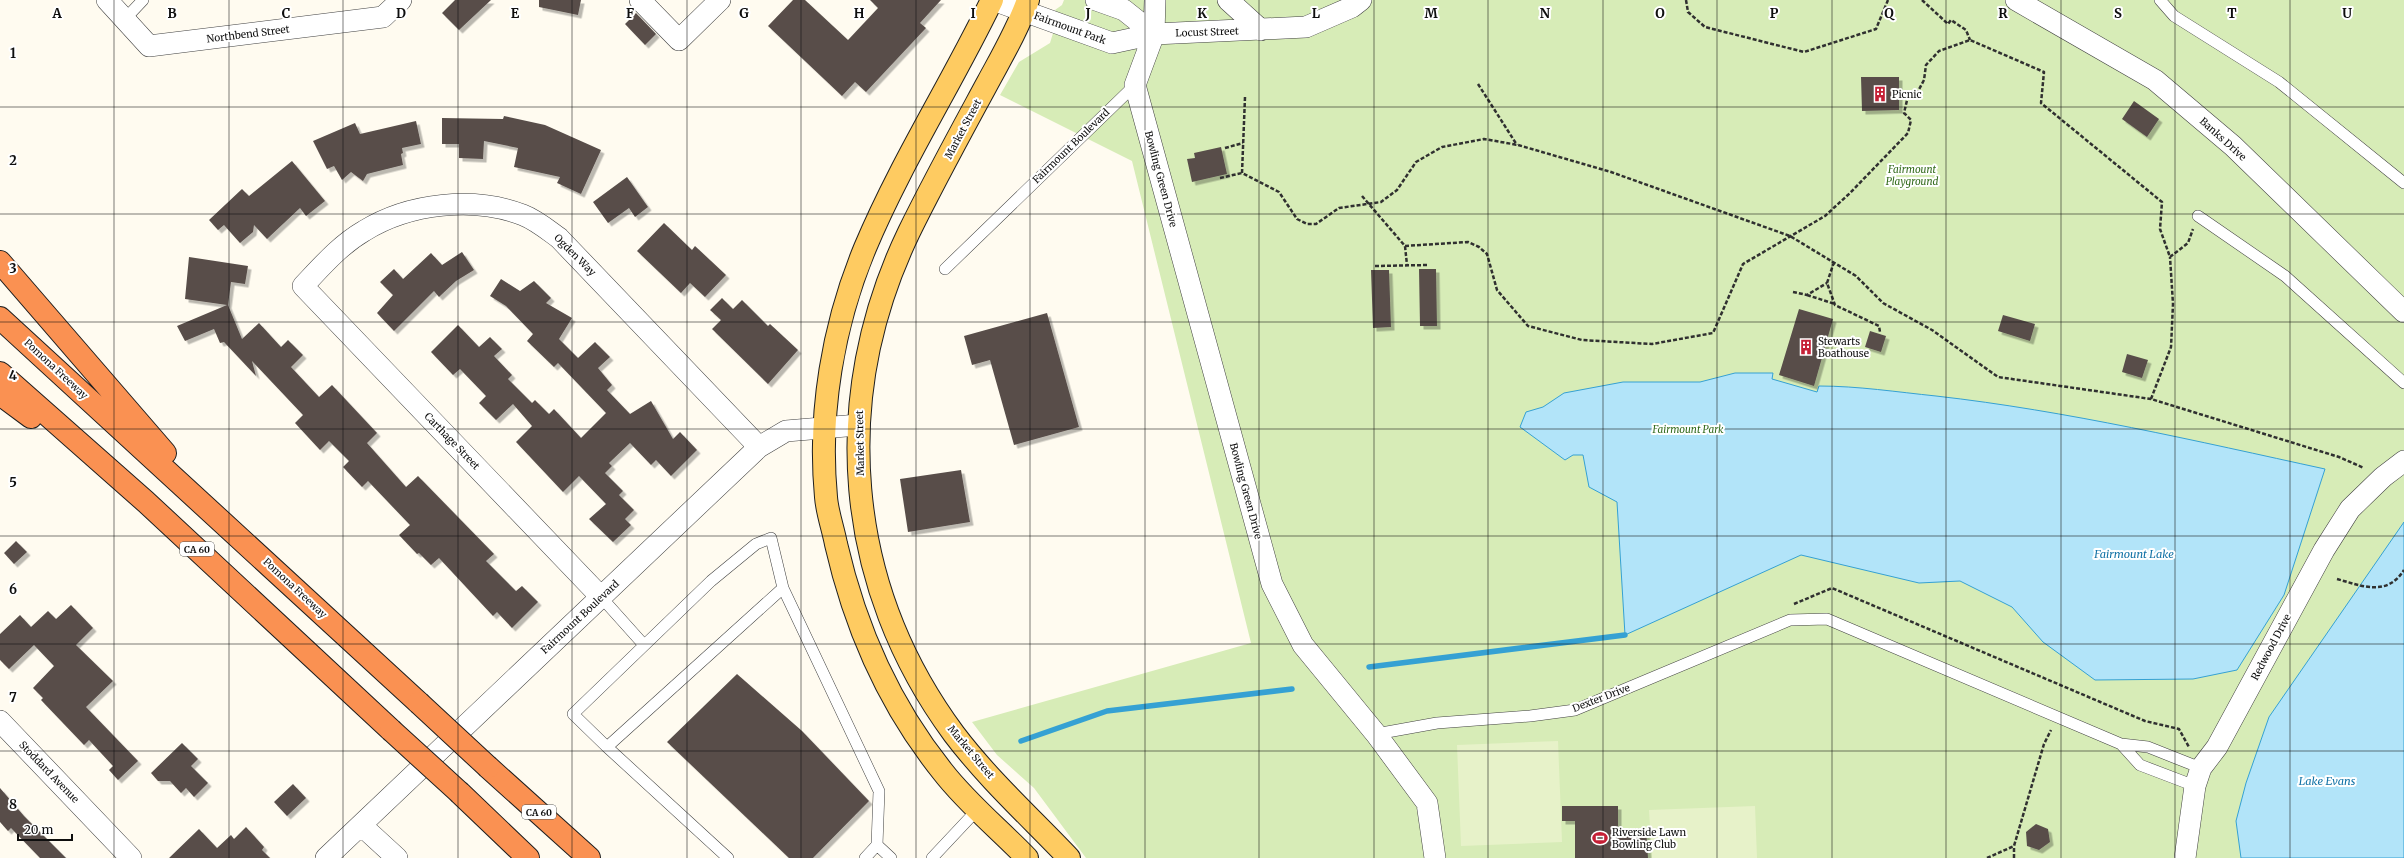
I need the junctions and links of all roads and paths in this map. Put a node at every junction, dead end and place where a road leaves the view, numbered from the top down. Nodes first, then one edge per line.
1 (107, 0) edge
2 (143, 0) edge
3 (402, 0) edge
4 (640, 0) edge
5 (720, 0) edge
6 (992, 0) edge
7 (1096, 0) edge
8 (1156, 0) edge
9 (1228, 0) edge
10 (1361, 0) edge
11 (1686, 0) edge
12 (1888, 0) edge
13 (1922, 0) edge
14 (2016, 0) edge
15 (2160, 0) edge
16 (1026, 6) edge
17 (125, 19) junction
18 (1261, 30) junction
19 (1154, 34) junction
20 (1970, 40) junction
21 (1478, 84) dead end
22 (1135, 85) junction
23 (1245, 97) dead end
24 (1243, 143) junction
25 (1518, 145) junction
26 (1224, 148) dead end
27 (1242, 173) junction
28 (1220, 178) dead end
29 (2404, 183) edge
30 (1362, 196) dead end
31 (1368, 204) junction
32 (2198, 216) joint
33 (1790, 236) junction
34 (1405, 246) junction
35 (2170, 257) junction
36 (0, 262) edge
37 (1834, 262) junction
38 (1407, 265) junction
39 (1429, 265) dead end
40 (1375, 266) dead end
41 (945, 269) dead end
42 (1827, 283) junction
43 (303, 286) joint
44 (1793, 292) dead end
45 (1807, 295) junction
46 (1836, 305) junction
47 (2404, 312) edge
48 (0, 318) edge
49 (1880, 332) dead end
50 (0, 373) edge
51 (2404, 383) edge
52 (0, 394) edge
53 (2151, 400) junction
54 (858, 426) junction
55 (825, 427) junction
56 (759, 447) junction
57 (2404, 461) edge
58 (2354, 464) dead end
59 (146, 502) junction
60 (233, 531) junction
61 (2404, 570) edge
62 (2337, 579) dead end
63 (784, 588) junction
64 (601, 597) junction
65 (644, 645) junction
66 (2058, 717) junction
67 (0, 721) edge
68 (1376, 734) junction
69 (2121, 744) junction
70 (607, 747) junction
71 (2198, 777) junction
72 (978, 809) junction
73 (360, 825) junction
74 (877, 845) junction
75 (2014, 846) junction
76 (131, 858) edge
77 (326, 858) edge
78 (397, 858) edge
79 (528, 858) edge
80 (590, 858) edge
81 (728, 858) edge
82 (865, 858) edge
83 (891, 858) edge
84 (932, 858) edge
85 (1026, 858) edge
86 (1069, 858) edge
87 (1435, 858) edge
88 (1987, 858) edge
89 (2014, 858) edge
90 (2185, 858) edge

1 - 17 street, Northbend Street
2 - 17 lane
3 - 17 street, Northbend Street
4 - 5 street
6 - 16 street, Fairmount Park
6 - 55 main road
7 - 19 street
8 - 19 street, Fairmount Boulevard
9 - 18 street, Locust Street
10 - 18 street, Locust Street
11 - 12 path
13 - 20 path
14 - 47 street, Banks Drive
15 - 29 lane
16 - 19 street, Fairmount Park
16 - 54 main road, Market Street
18 - 19 street, Locust Street
19 - 22 street, Fairmount Boulevard
20 - 33 path
20 - 35 path
21 - 25 path
22 - 41 lane, Fairmount Boulevard
22 - 68 street, Bowling Green Drive
23 - 24 path
24 - 26 path
24 - 27 path
25 - 31 path
25 - 33 path
27 - 28 path
27 - 31 path
30 - 31 path
31 - 34 path
32 - 35 path
32 - 51 lane
33 - 34 path
33 - 37 path
34 - 38 path
35 - 53 path
36 - 60 highway
37 - 42 path
37 - 53 path
38 - 39 path
38 - 40 path
42 - 45 path
42 - 46 path
43 - 56 street, Ogden Way
43 - 64 street, Carthage Street
44 - 45 path
45 - 46 path
46 - 49 path
48 - 60 highway, Pomona Freeway / CA 60
50 - 59 highway, CA 60
52 - 59 highway
53 - 58 path
54 - 55 street, Fairmount Boulevard
54 - 86 main road, Market Street
55 - 56 street, Fairmount Boulevard
55 - 72 main road
56 - 64 street, Fairmount Boulevard
57 - 71 street, Redwood Drive
59 - 79 highway, CA 60, bridge
60 - 80 highway, Pomona Freeway / CA 60, bridge
61 - 62 path
63 - 65 lane
63 - 70 lane
63 - 74 lane
64 - 65 lane
64 - 73 street, Fairmount Boulevard
65 - 70 lane
66 - 68 lane, Dexter Drive
66 - 69 lane
66 - 75 path
67 - 76 street, Stoddard Avenue
68 - 87 street, Bowling Green Drive
69 - 71 lane
69 - 71 lane
70 - 81 lane
71 - 90 street, Redwood Drive
72 - 84 lane
72 - 85 main road
73 - 77 street, Fairmount Boulevard
73 - 78 street
74 - 82 lane
74 - 83 lane
75 - 88 path
75 - 89 path

